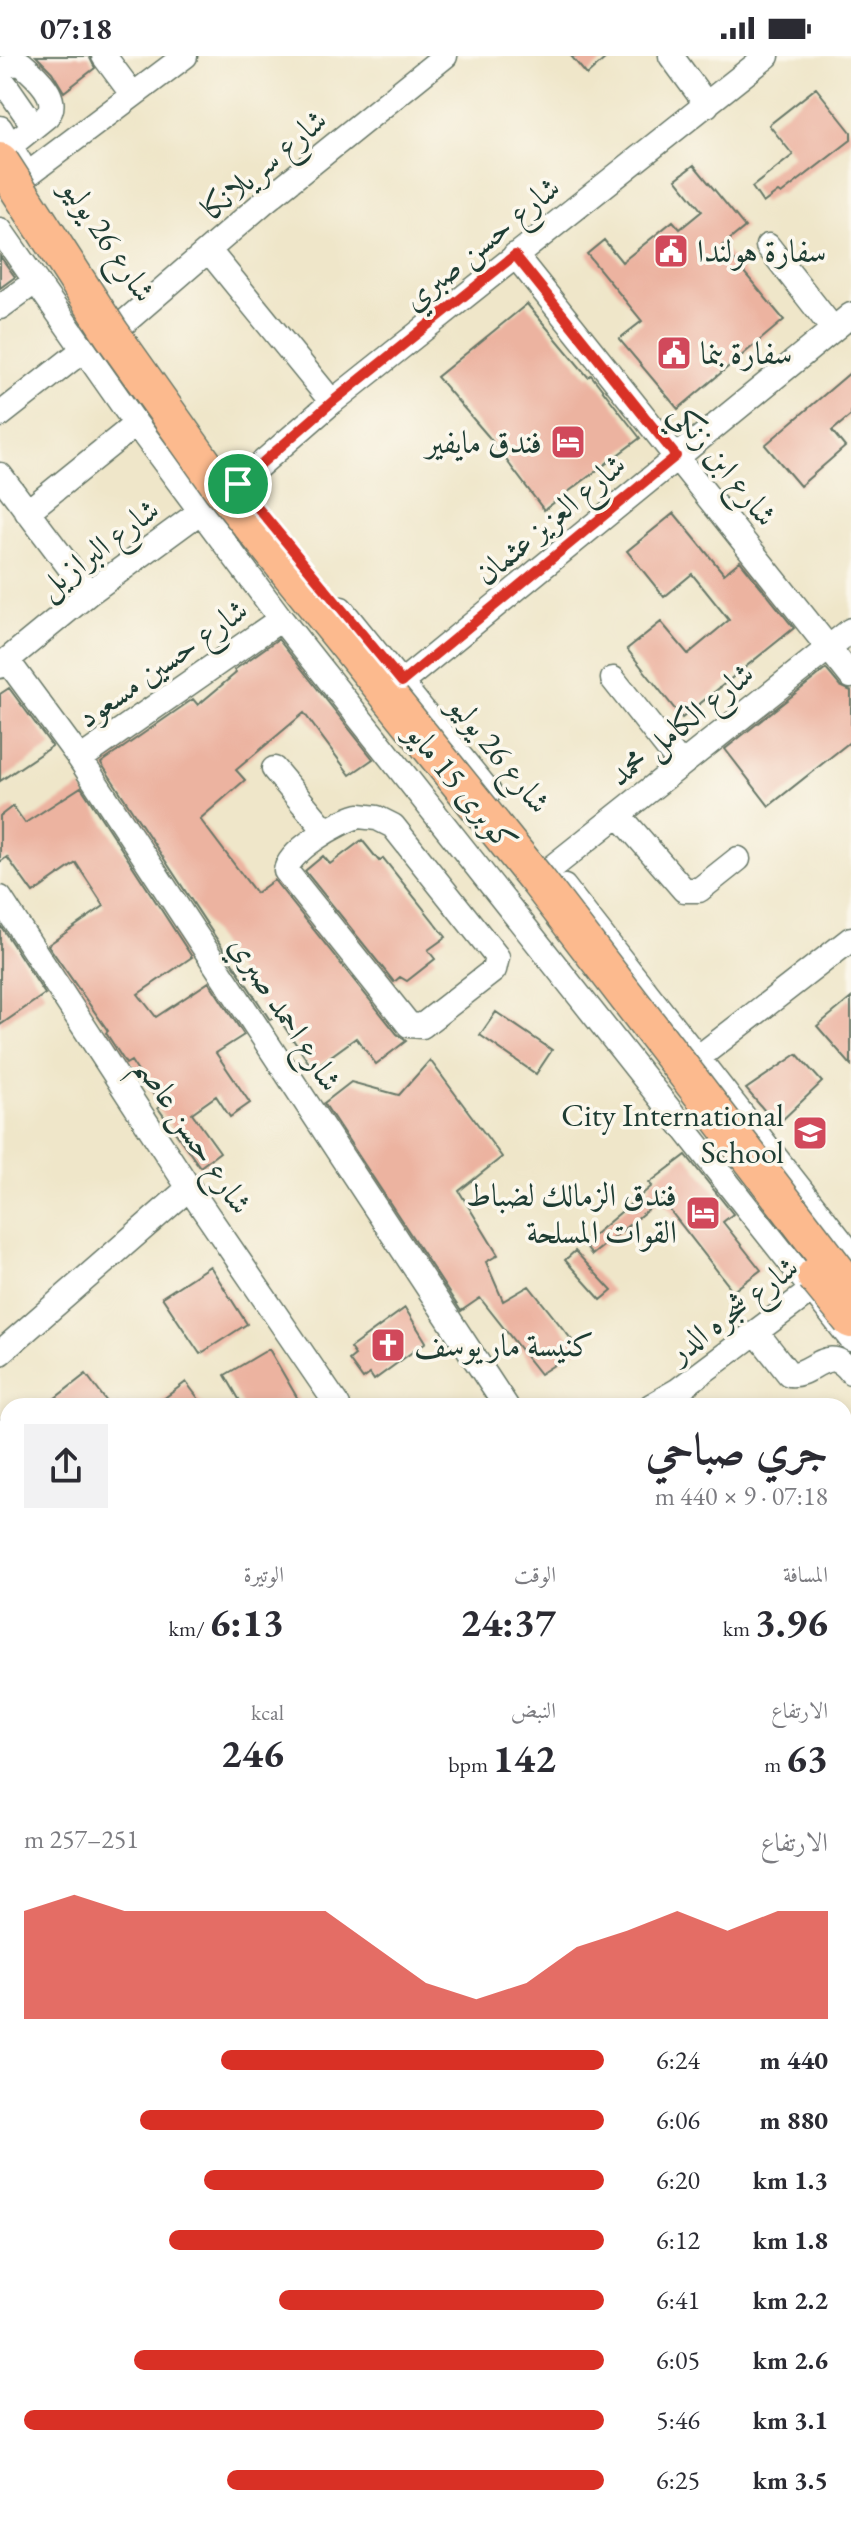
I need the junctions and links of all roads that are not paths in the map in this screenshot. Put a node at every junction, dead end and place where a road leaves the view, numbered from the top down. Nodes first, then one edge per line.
1 (104, 56) edge
2 (185, 56) edge
3 (445, 56) edge
4 (671, 56) edge
5 (767, 56) edge
6 (0, 70) edge
7 (0, 77) edge
8 (133, 95) junction
9 (707, 105) junction
10 (34, 126) junction
11 (9, 153) edge
12 (0, 206) edge
13 (0, 230) edge
14 (768, 246) dead end
15 (209, 251) junction
16 (515, 255) junction
17 (36, 281) junction
18 (0, 307) edge
19 (125, 322) junction
20 (842, 322) edge
21 (83, 350) junction
22 (332, 402) junction
23 (0, 415) edge
24 (136, 424) junction
25 (676, 456) junction
26 (0, 475) edge
27 (238, 484) junction
28 (200, 511) junction
29 (27, 512) junction
30 (89, 593) junction
31 (281, 619) junction
32 (851, 630) edge
33 (829, 647) junction
34 (4, 663) edge
35 (851, 676) edge
36 (613, 679) dead end
37 (402, 682) junction
38 (80, 759) junction
39 (681, 765) junction
40 (274, 769) dead end
41 (619, 815) junction
42 (326, 831) junction
43 (738, 859) dead end
44 (550, 869) junction
45 (0, 898) edge
46 (513, 911) junction
47 (851, 939) edge
48 (488, 943) junction
49 (699, 1057) junction
50 (189, 1188) junction
51 (851, 1256) edge
52 (851, 1289) edge
53 (813, 1290) junction
54 (851, 1320) edge
55 (756, 1332) junction
56 (851, 1339) edge
57 (0, 1353) edge
58 (851, 1372) edge
59 (333, 1398) edge
60 (501, 1398) edge
61 (665, 1398) edge

1 - 8 street
2 - 8 street
3 - 15 street, شارع سريلانكا
4 - 9 street
5 - 9 street, شارع حسن صبري
6 - 10 street
7 - 10 street
8 - 11 street
9 - 16 street, شارع حسن صبري
10 - 11 street
11 - 19 street, شارع 26 يوليو
11 - 52 highway, كوبرى 15 مايو, bridge
12 - 54 highway, كوبرى 15 مايو, bridge
13 - 17 street
14 - 20 street
15 - 19 street, شارع سريلانكا
15 - 22 street
16 - 22 street, شارع حسن صبري
16 - 25 street, شارع ابن زنكي
17 - 18 street
17 - 21 street
19 - 27 street, شارع 26 يوليو
20 - 25 street, شارع العزيز عثمان
21 - 23 street
21 - 24 street
22 - 27 street, شارع حسن صبري
24 - 28 street
24 - 29 street
25 - 33 street, شارع ابن زنكي
25 - 37 street, شارع العزيز عثمان
26 - 29 street
27 - 28 street, شارع البرازيل
27 - 37 street, شارع 26 يوليو
28 - 30 street, شارع البرازيل
28 - 31 street
29 - 30 street
30 - 34 street, شارع البرازيل
31 - 38 street, شارع حسين مسعود
31 - 46 street
32 - 33 street, شارع الكامل محمد
33 - 35 street, شارع ابن زنكي
33 - 39 street, شارع الكامل محمد
34 - 38 street, شارع احمد صبري
36 - 39 street
37 - 44 street, شارع 26 يوليو
38 - 60 street, شارع احمد صبري
39 - 41 street, شارع الكامل محمد
40 - 42 street
41 - 43 street
41 - 44 street, شارع الكامل محمد
42 - 48 street
42 - 48 street
44 - 49 street, شارع 26 يوليو
45 - 50 street, شارع حسن عاصم
46 - 48 street
46 - 53 street
47 - 49 street
49 - 51 street, شارع 26 يوليو
50 - 57 street
50 - 59 street, شارع حسن عاصم
51 - 53 street, شارع شجره الدر
53 - 55 street, شارع شجره الدر
53 - 56 street
55 - 58 street
55 - 61 street, شارع شجره الدر

